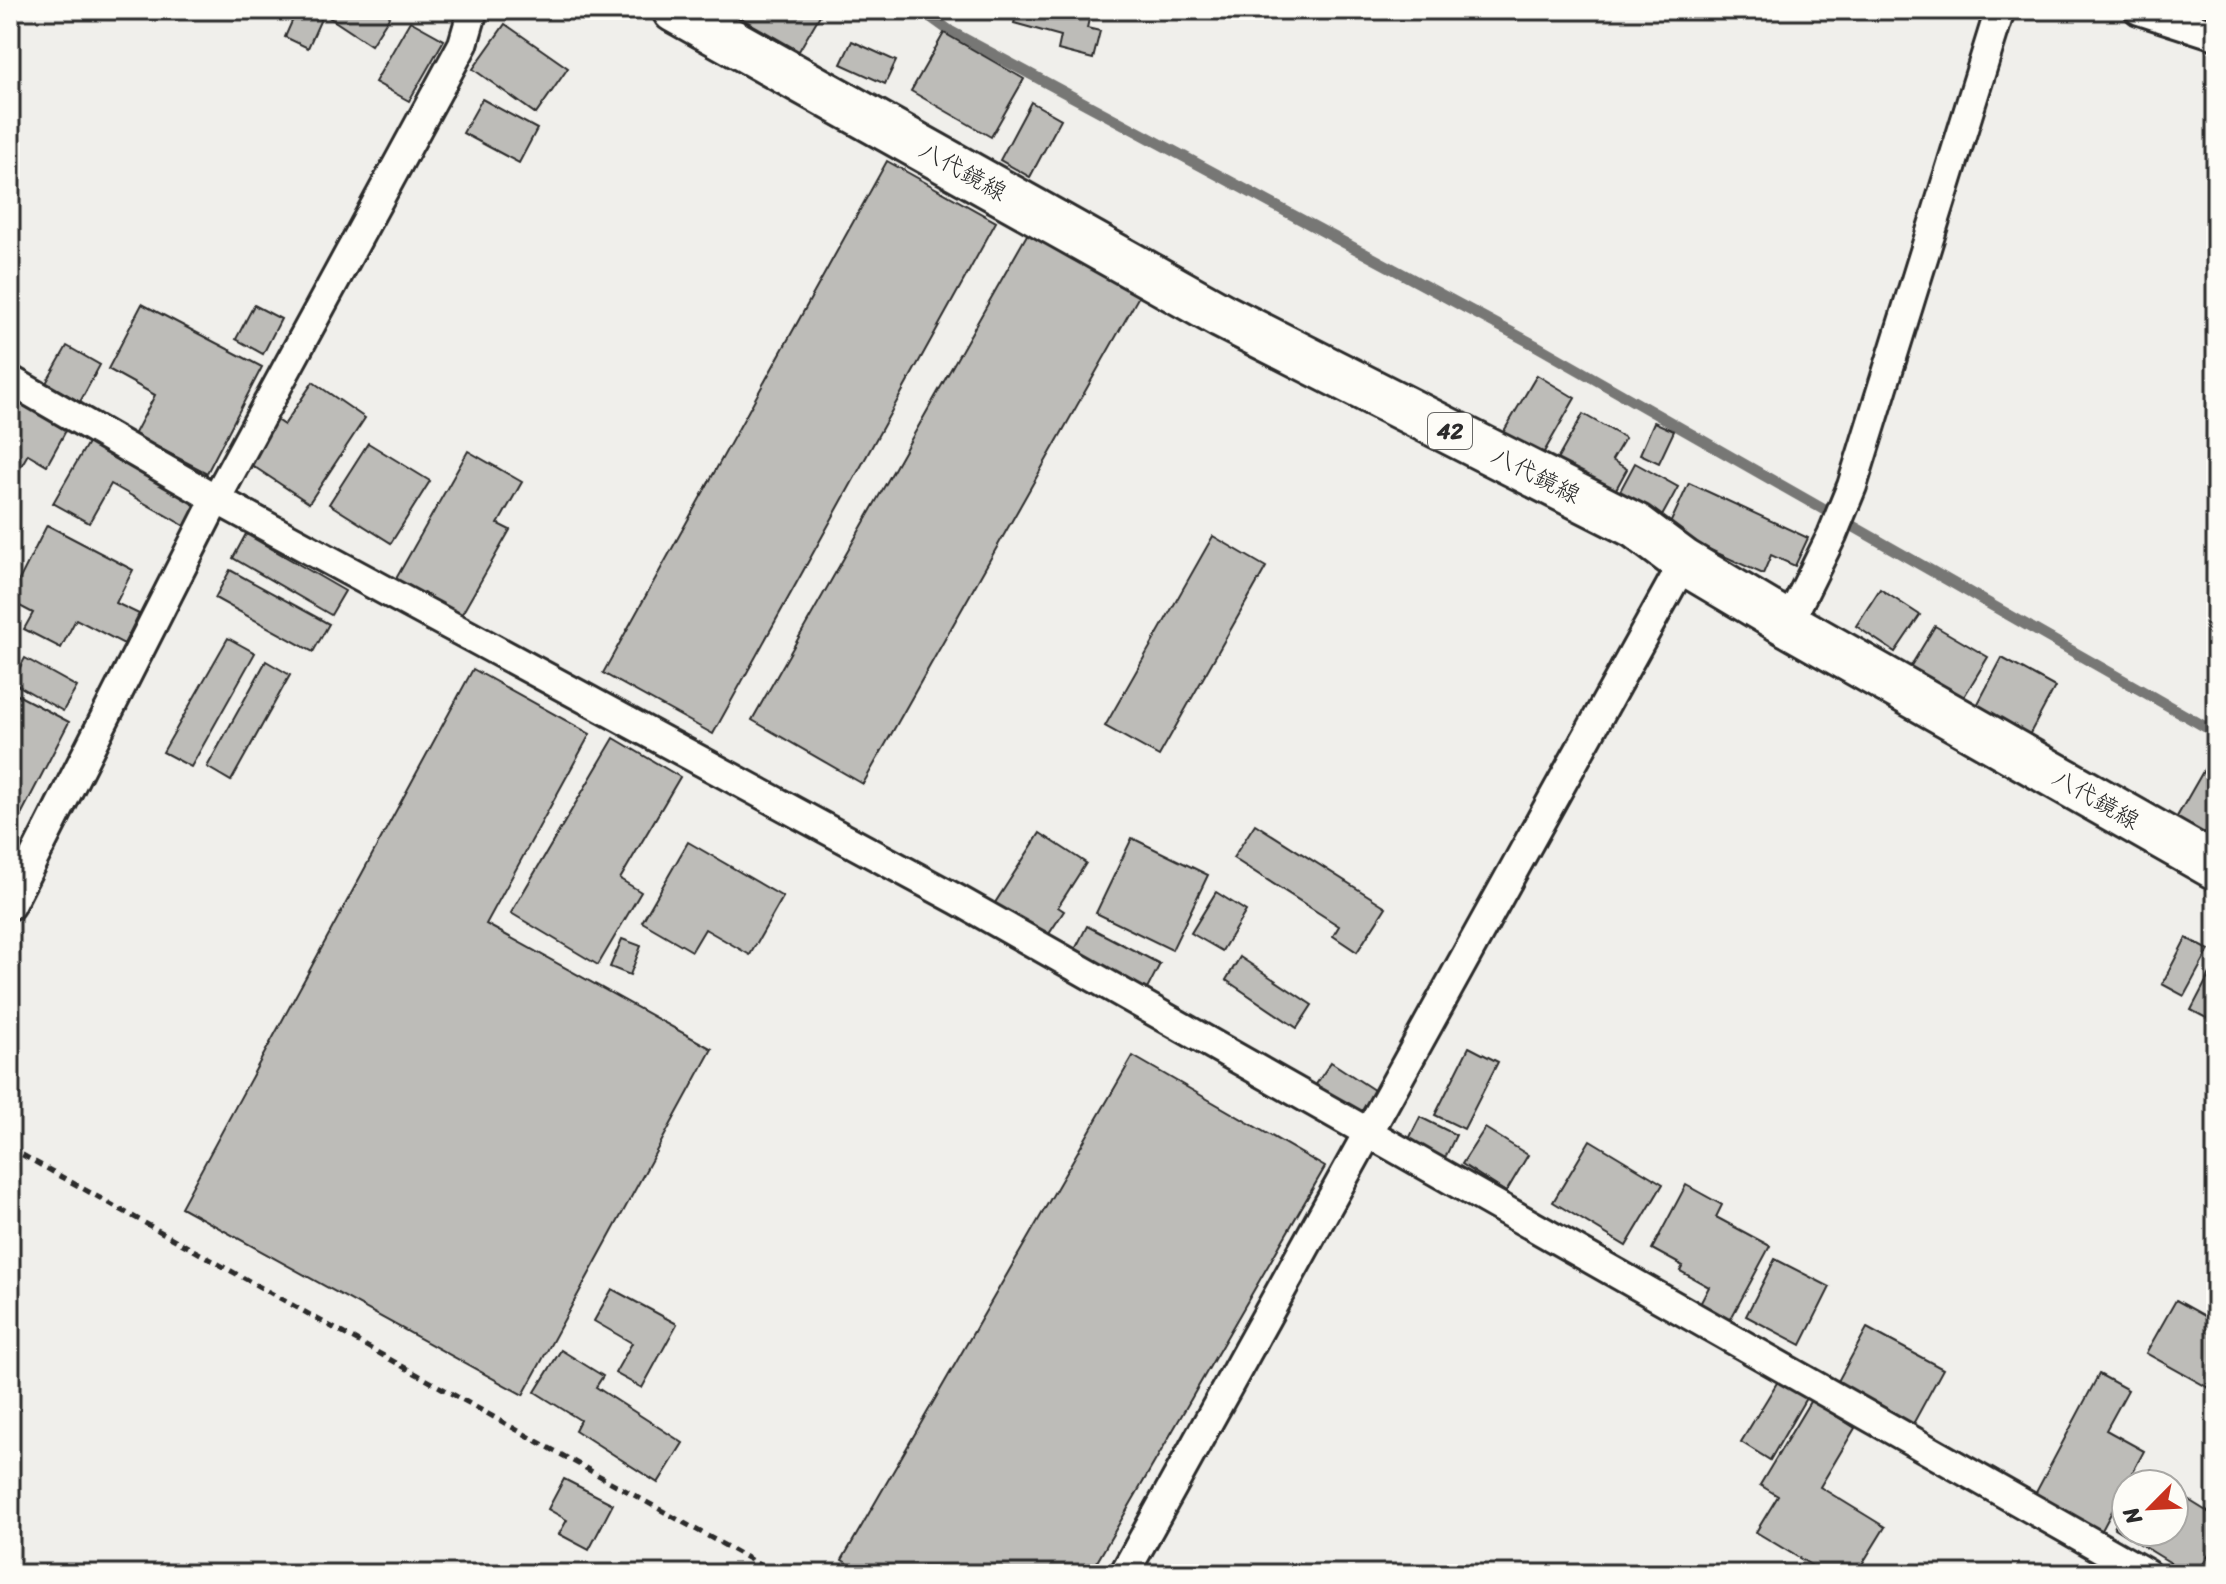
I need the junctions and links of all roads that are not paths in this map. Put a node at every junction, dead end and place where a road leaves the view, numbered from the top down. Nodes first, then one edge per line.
1 (473, 10) edge
2 (675, 10) edge
3 (2000, 10) edge
4 (2139, 10) edge
5 (2216, 35) edge
6 (10, 380) edge
7 (216, 499) junction
8 (1684, 562) junction
9 (1788, 624) junction
10 (2216, 867) edge
11 (10, 905) edge
12 (1366, 1133) junction
13 (1124, 1574) edge
14 (2147, 1574) edge

1 - 7 street
2 - 8 main road, 八代鏡線 / 42
3 - 9 street
4 - 5 street
6 - 7 street
7 - 11 street
7 - 12 street
8 - 9 main road, 八代鏡線 / 42
8 - 12 street
9 - 10 main road, 八代鏡線 / 42
12 - 13 street
12 - 14 street

